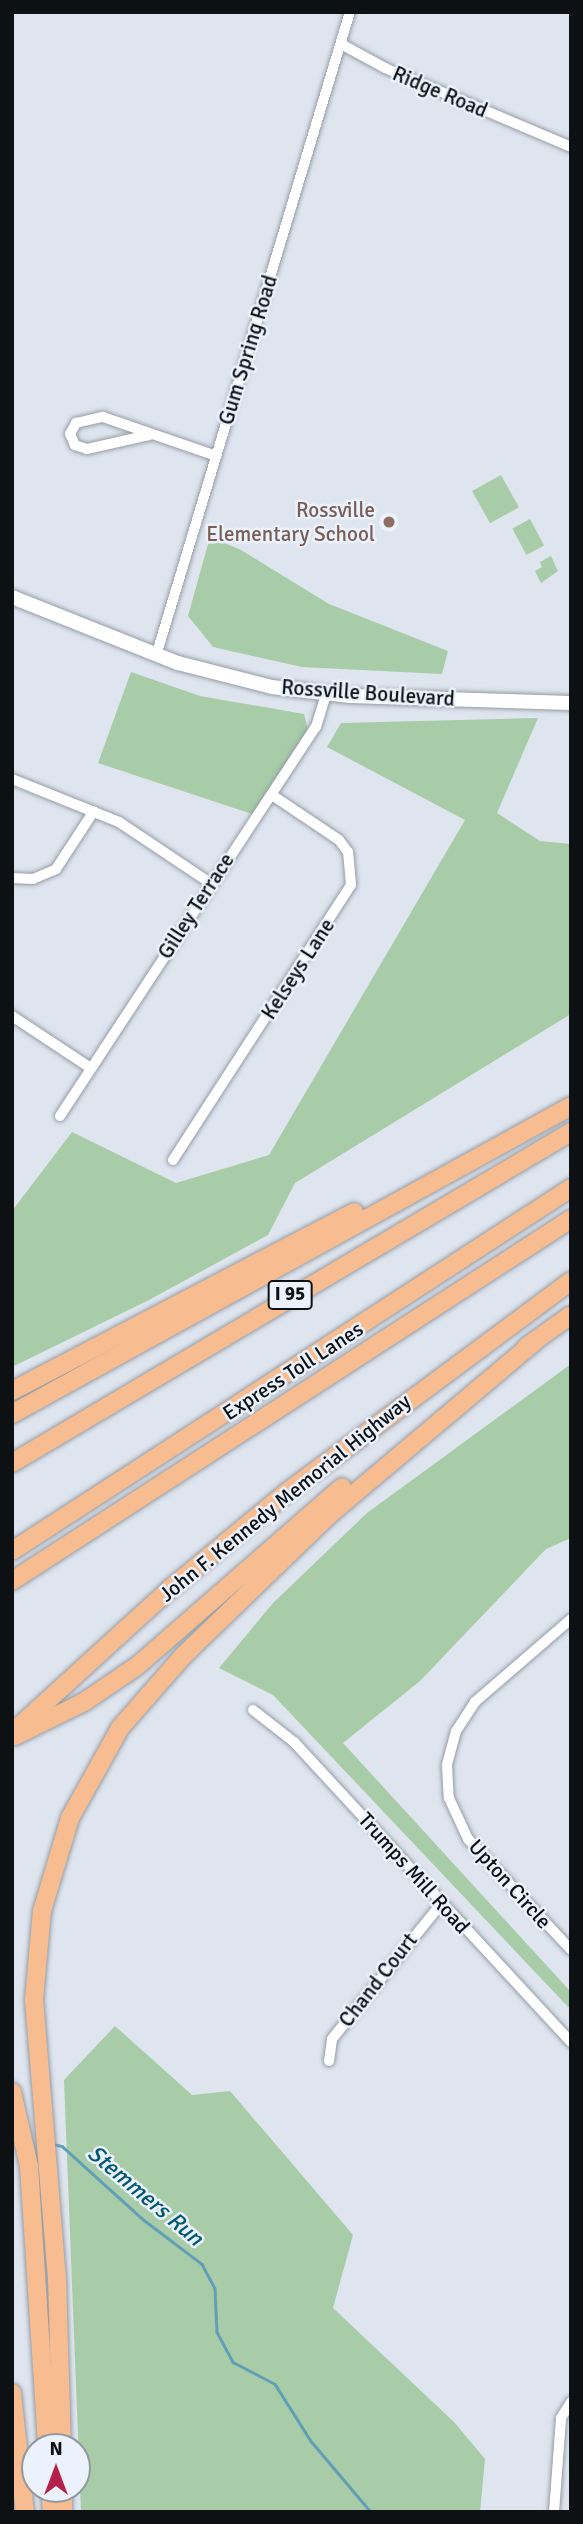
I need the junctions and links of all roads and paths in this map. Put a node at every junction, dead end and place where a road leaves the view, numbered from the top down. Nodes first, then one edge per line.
1 (350, 12) edge
2 (341, 44) junction
3 (571, 147) edge
4 (149, 435) junction
5 (216, 456) junction
6 (12, 597) edge
7 (156, 656) junction
8 (326, 694) junction
9 (571, 703) edge
10 (12, 779) edge
11 (272, 795) junction
12 (94, 811) junction
13 (12, 878) edge
14 (210, 883) junction
15 (12, 1016) edge
16 (89, 1067) junction
17 (571, 1098) edge
18 (571, 1106) edge
19 (60, 1116) dead end
20 (571, 1132) edge
21 (173, 1160) dead end
22 (571, 1188) edge
23 (571, 1219) edge
24 (571, 1281) edge
25 (571, 1315) edge
26 (534, 1342) junction
27 (12, 1391) edge
28 (12, 1414) edge
29 (12, 1463) edge
30 (12, 1551) edge
31 (12, 1581) edge
32 (571, 1619) edge
33 (253, 1710) dead end
34 (15, 1732) edge
35 (441, 1904) junction
36 (570, 1947) edge
37 (571, 2042) edge
38 (329, 2062) dead end
39 (12, 2092) edge
40 (12, 2393) edge
41 (571, 2402) edge
42 (46, 2433) edge
43 (61, 2433) edge
44 (25, 2512) edge
45 (554, 2512) edge

1 - 2 street
2 - 3 street, Ridge Road
2 - 5 street, Gum Spring Road
4 - 4 street
4 - 5 street
5 - 7 street, Gum Spring Road
6 - 7 main road, Rossville Boulevard
7 - 8 main road, Rossville Boulevard
8 - 9 main road, Rossville Boulevard
8 - 11 street, Gilley Terrace
10 - 12 street
11 - 14 street, Gilley Terrace
11 - 21 street, Kelseys Lane
12 - 13 street
12 - 14 street
14 - 16 street, Gilley Terrace
15 - 16 street
16 - 19 street, Gilley Terrace
17 - 27 highway
18 - 28 highway
20 - 29 highway, I 95
22 - 30 highway, Express Toll Lanes
23 - 31 highway, Express Toll Lanes
24 - 34 highway, John F. Kennedy Memorial Highway
25 - 26 highway
26 - 34 highway
26 - 43 highway
32 - 36 street, Upton Circle
33 - 35 street, Trumps Mill Road
35 - 37 street, Trumps Mill Road
35 - 38 street, Chand Court
39 - 42 highway
40 - 44 highway
41 - 45 street

